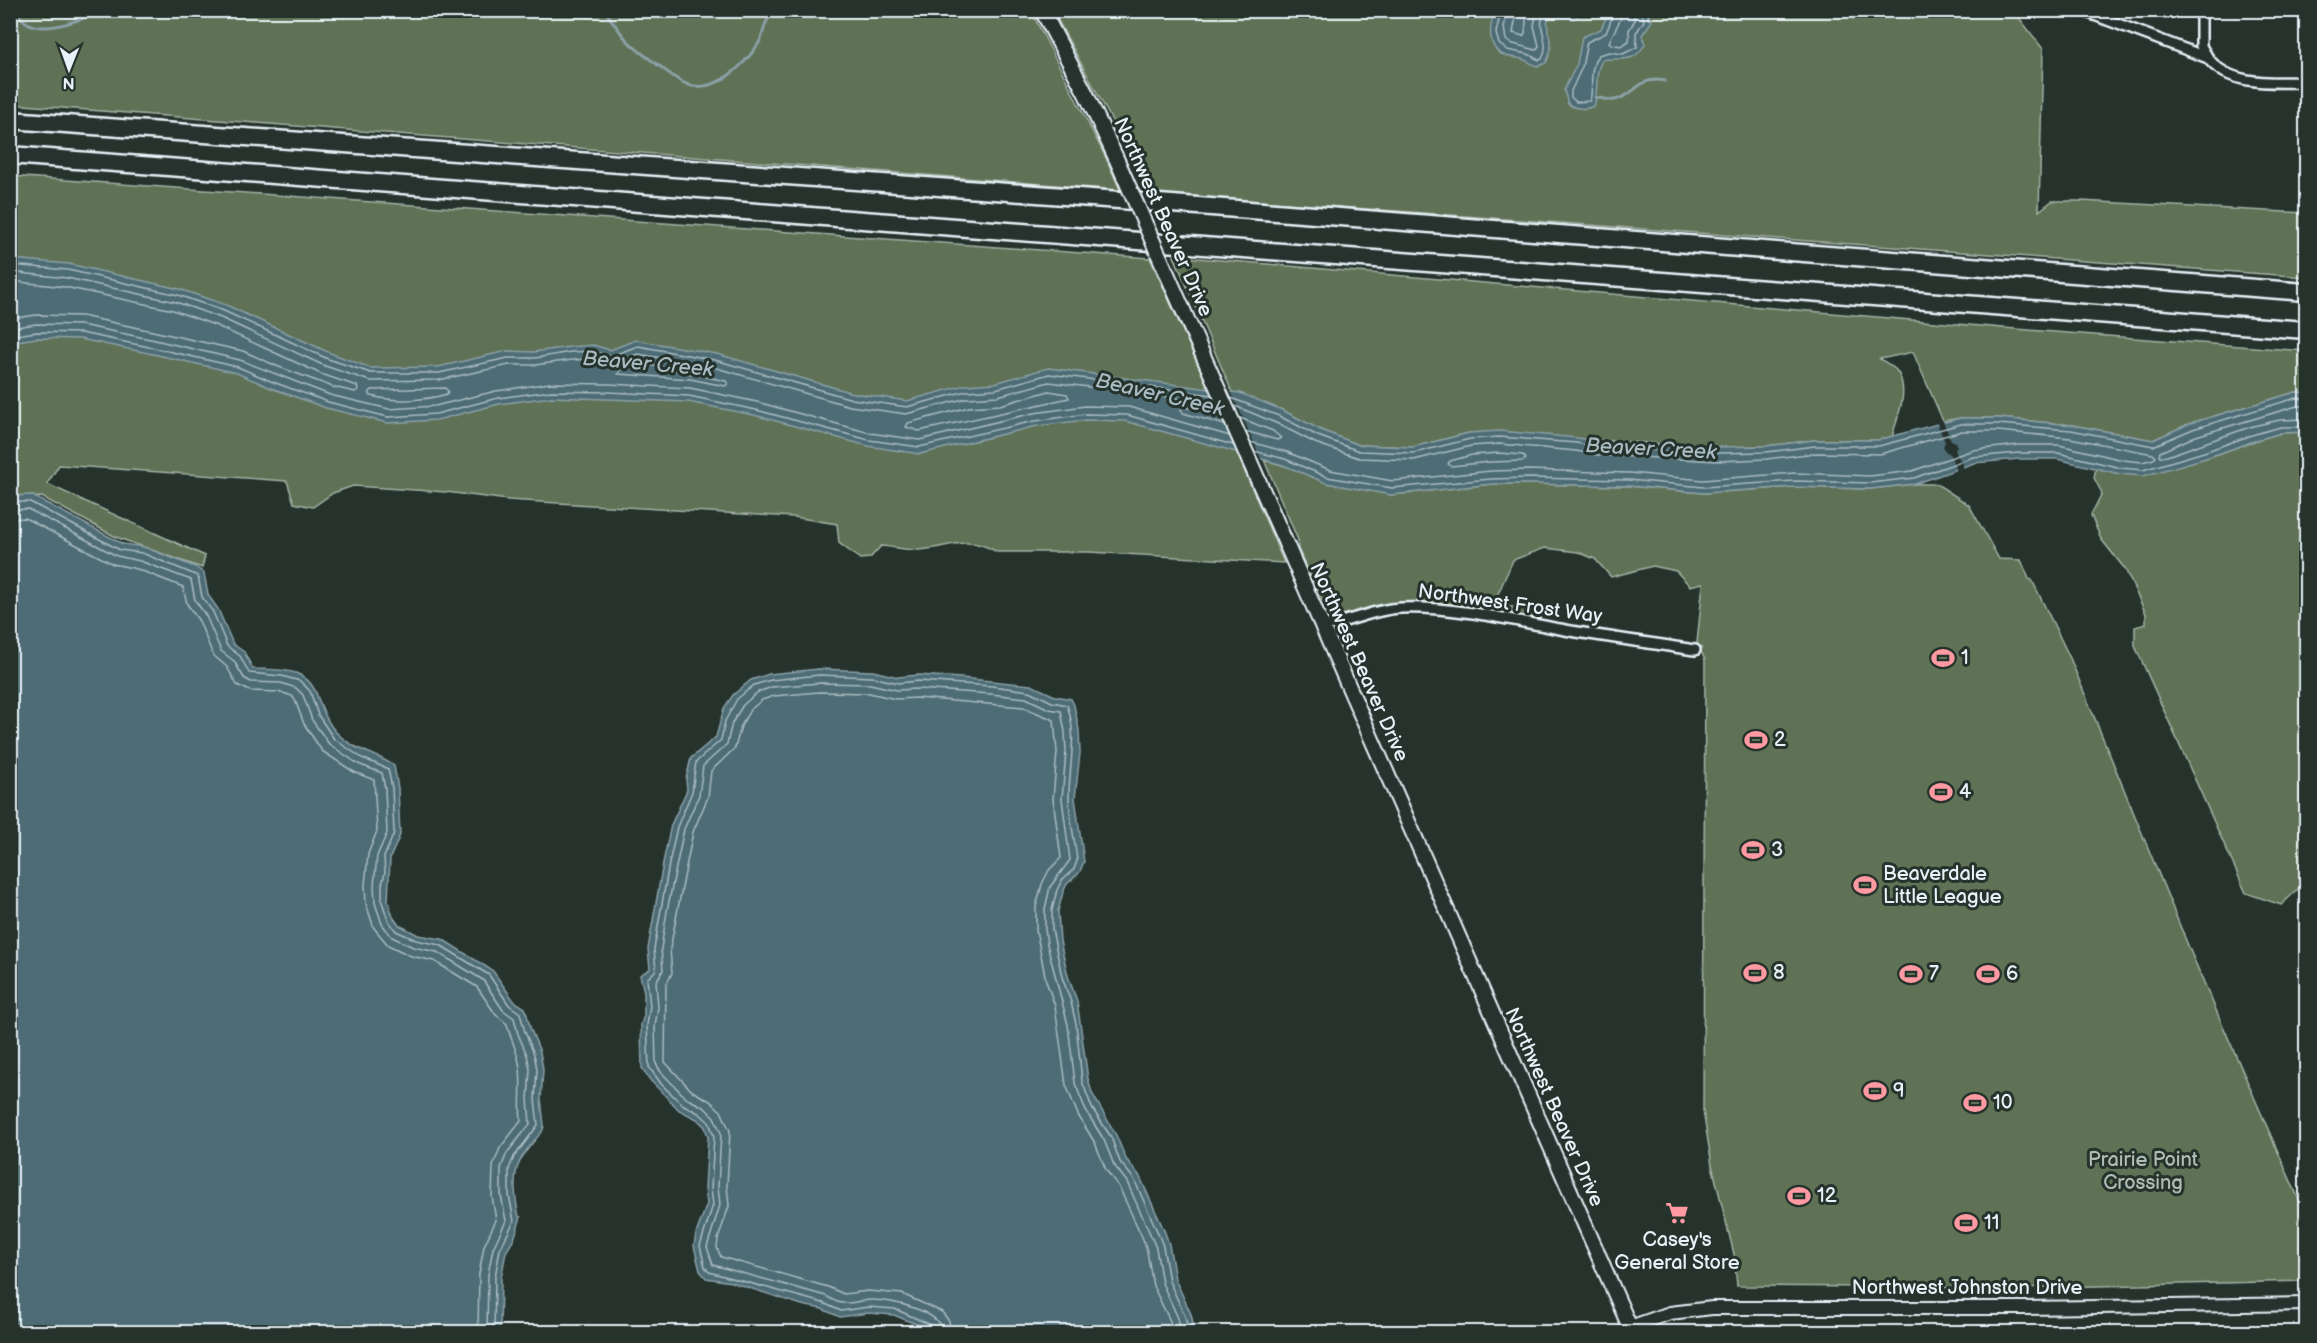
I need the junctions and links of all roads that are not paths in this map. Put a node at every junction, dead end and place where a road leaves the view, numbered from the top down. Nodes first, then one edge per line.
1 (1042, 10) edge
2 (2081, 10) edge
3 (2202, 10) edge
4 (2208, 58) junction
5 (2307, 82) edge
6 (10, 120) edge
7 (10, 155) edge
8 (2307, 292) edge
9 (2307, 330) edge
10 (1322, 626) junction
11 (1695, 650) dead end
12 (2307, 1304) edge
13 (1631, 1330) edge

1 - 10 main road, Northwest Beaver Drive, bridge
2 - 4 street
3 - 4 street
4 - 5 street
6 - 8 highway
7 - 9 highway
10 - 11 street, Northwest Frost Way
10 - 13 main road, Northwest Beaver Drive
12 - 13 street, Northwest Johnston Drive

